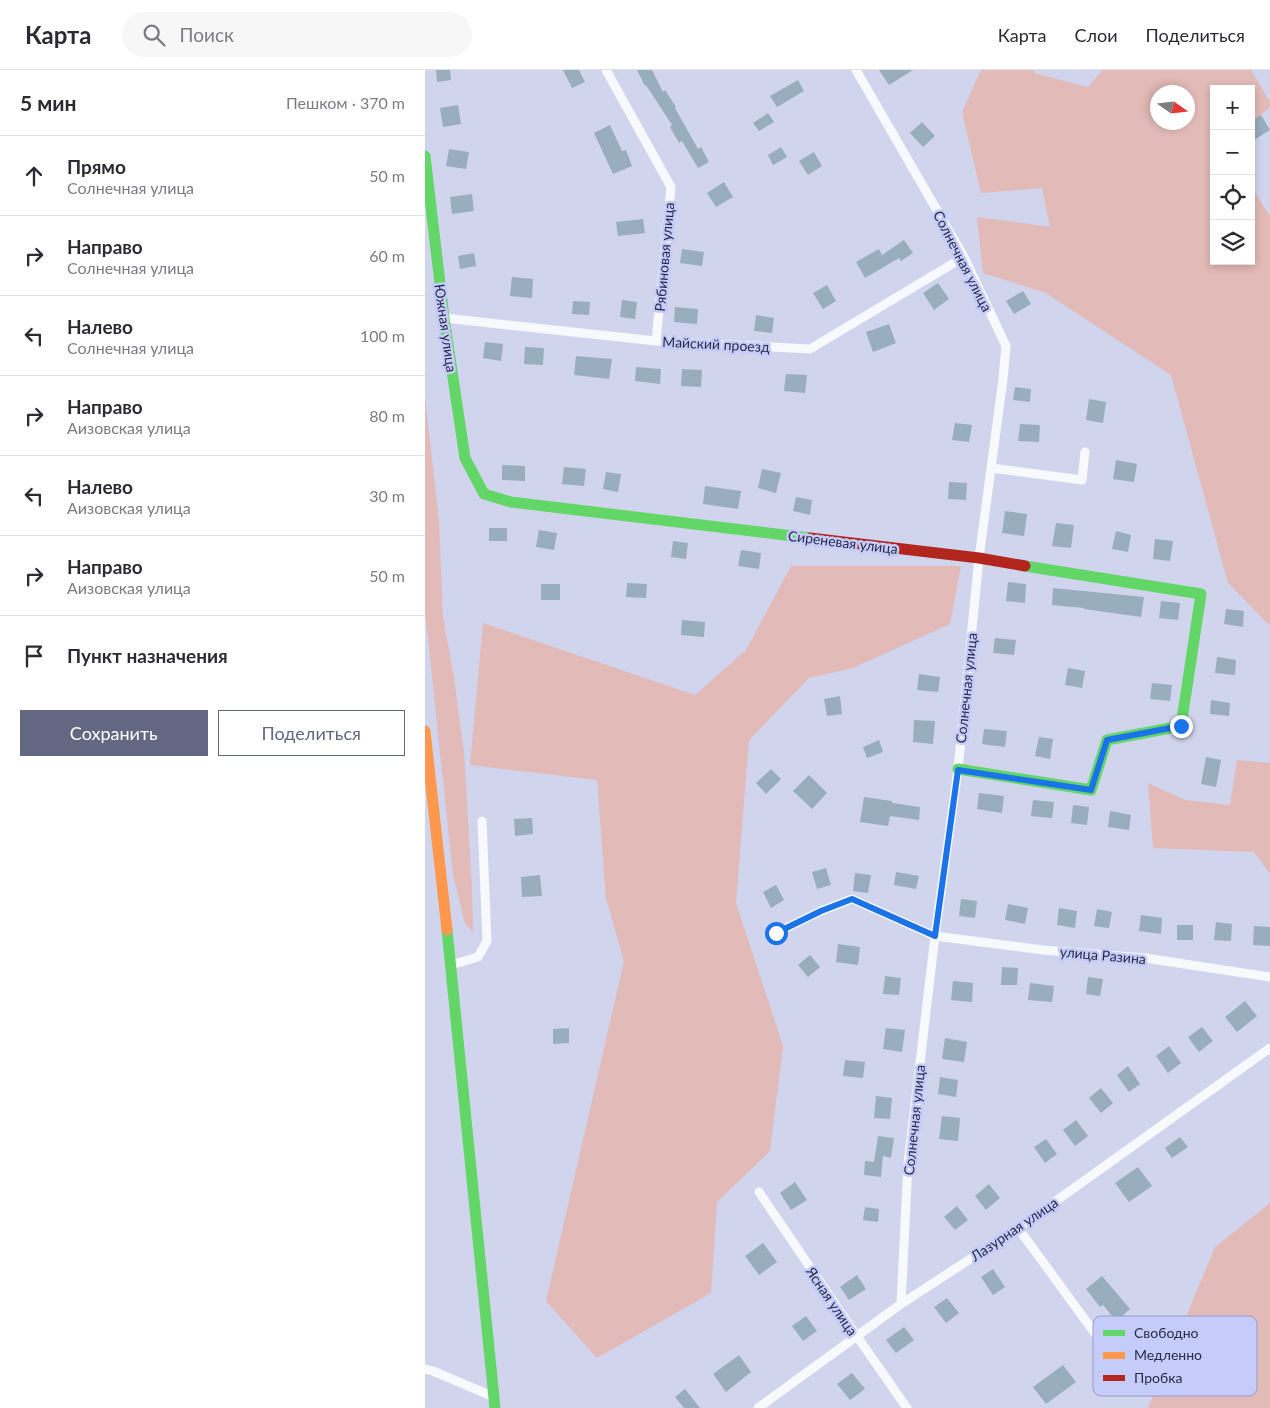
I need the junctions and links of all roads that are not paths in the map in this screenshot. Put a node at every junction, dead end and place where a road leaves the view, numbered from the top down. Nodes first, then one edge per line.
1 (606, 70) edge
2 (856, 70) edge
3 (425, 156) edge
4 (964, 257) junction
5 (443, 318) junction
6 (657, 341) junction
7 (1085, 452) dead end
8 (991, 468) junction
9 (483, 494) joint
10 (979, 558) junction
11 (425, 730) edge
12 (958, 770) junction
13 (481, 821) dead end
14 (776, 933) dead end
15 (935, 936) junction
16 (451, 965) junction
17 (1270, 977) edge
18 (1270, 1048) edge
19 (759, 1192) dead end
20 (1018, 1228) junction
21 (901, 1304) junction
22 (1093, 1331) edge
23 (856, 1335) junction
24 (425, 1369) edge
25 (495, 1402) edge
26 (757, 1408) edge
27 (907, 1408) edge

1 - 6 street, Рябиновая улица
2 - 4 street, Солнечная улица
3 - 5 street, Южная улица
4 - 6 street, Майский проезд
4 - 8 street, Солнечная улица
5 - 6 street, Майский проезд
5 - 9 street, Южная улица
7 - 8 street
8 - 10 street, Солнечная улица
9 - 10 street, Сиреневая улица
10 - 12 street, Солнечная улица
10 - 12 street, Сиреневая улица
11 - 16 street
12 - 15 street, Солнечная улица
13 - 16 street
14 - 15 street
15 - 17 street, улица Разина
15 - 21 street, Солнечная улица
16 - 25 street
18 - 20 street, Лазурная улица
19 - 23 street, Ясная улица
20 - 21 street, Лазурная улица
20 - 22 street
21 - 23 street, Лазурная улица
23 - 26 street, Лазурная улица
23 - 27 street, Ясная улица
24 - 25 street

